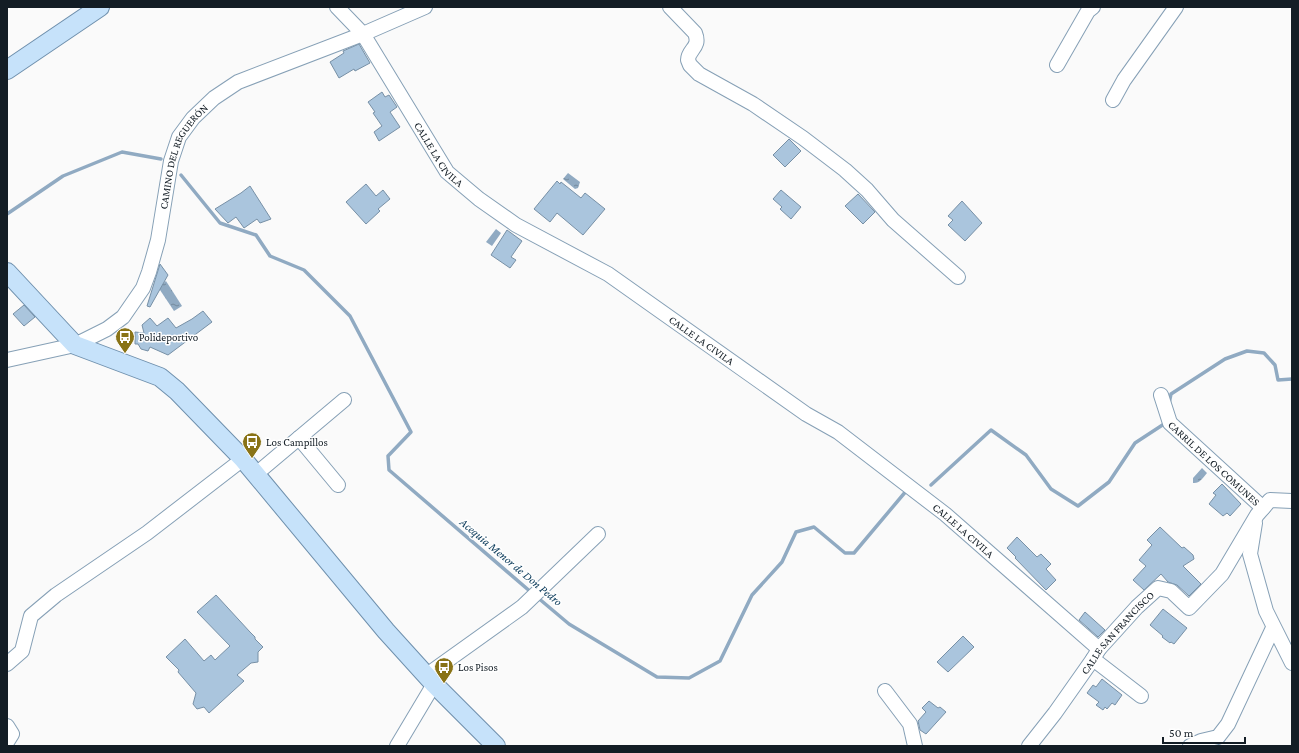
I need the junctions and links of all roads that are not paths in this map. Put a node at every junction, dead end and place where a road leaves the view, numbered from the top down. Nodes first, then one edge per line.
1 (100, 7) edge
2 (337, 7) edge
3 (425, 7) edge
4 (670, 7) edge
5 (1093, 7) edge
6 (1176, 7) edge
7 (363, 34) junction
8 (1057, 65) dead end
9 (7, 70) edge
10 (1113, 100) dead end
11 (7, 272) edge
12 (958, 277) dead end
13 (75, 345) junction
14 (7, 360) edge
15 (1161, 395) dead end
16 (344, 400) dead end
17 (299, 438) junction
18 (242, 459) junction
19 (256, 476) junction
20 (338, 485) dead end
21 (1292, 502) edge
22 (1260, 511) junction
23 (598, 534) dead end
24 (1273, 628) junction
25 (1096, 654) junction
26 (1292, 663) edge
27 (7, 664) edge
28 (431, 680) junction
29 (885, 691) dead end
30 (1141, 696) dead end
31 (7, 726) edge
32 (7, 742) edge
33 (397, 746) edge
34 (496, 746) edge
35 (915, 746) edge
36 (1029, 746) edge
37 (1190, 746) edge

1 - 9 main road
2 - 7 street, CALLE LA CIVILA
3 - 7 street, CAMINO DEL REGUERÓN
4 - 12 street
5 - 8 street
6 - 10 street
7 - 13 street, CAMINO DEL REGUERÓN
7 - 25 street, CALLE LA CIVILA
11 - 13 main road
13 - 14 street, CAMINO DEL REGUERÓN
13 - 18 main road
15 - 22 street, CARRIL DE LOS COMUNES
16 - 17 street
17 - 19 street
17 - 20 street
18 - 19 main road
18 - 27 street
19 - 28 main road
21 - 22 street
22 - 24 street
22 - 25 street, CALLE SAN FRANCISCO
23 - 28 street
24 - 26 street
24 - 37 street
25 - 30 street, CALLE LA CIVILA
25 - 36 street, CALLE SAN FRANCISCO
28 - 33 street
28 - 34 main road
29 - 35 street
31 - 32 street

